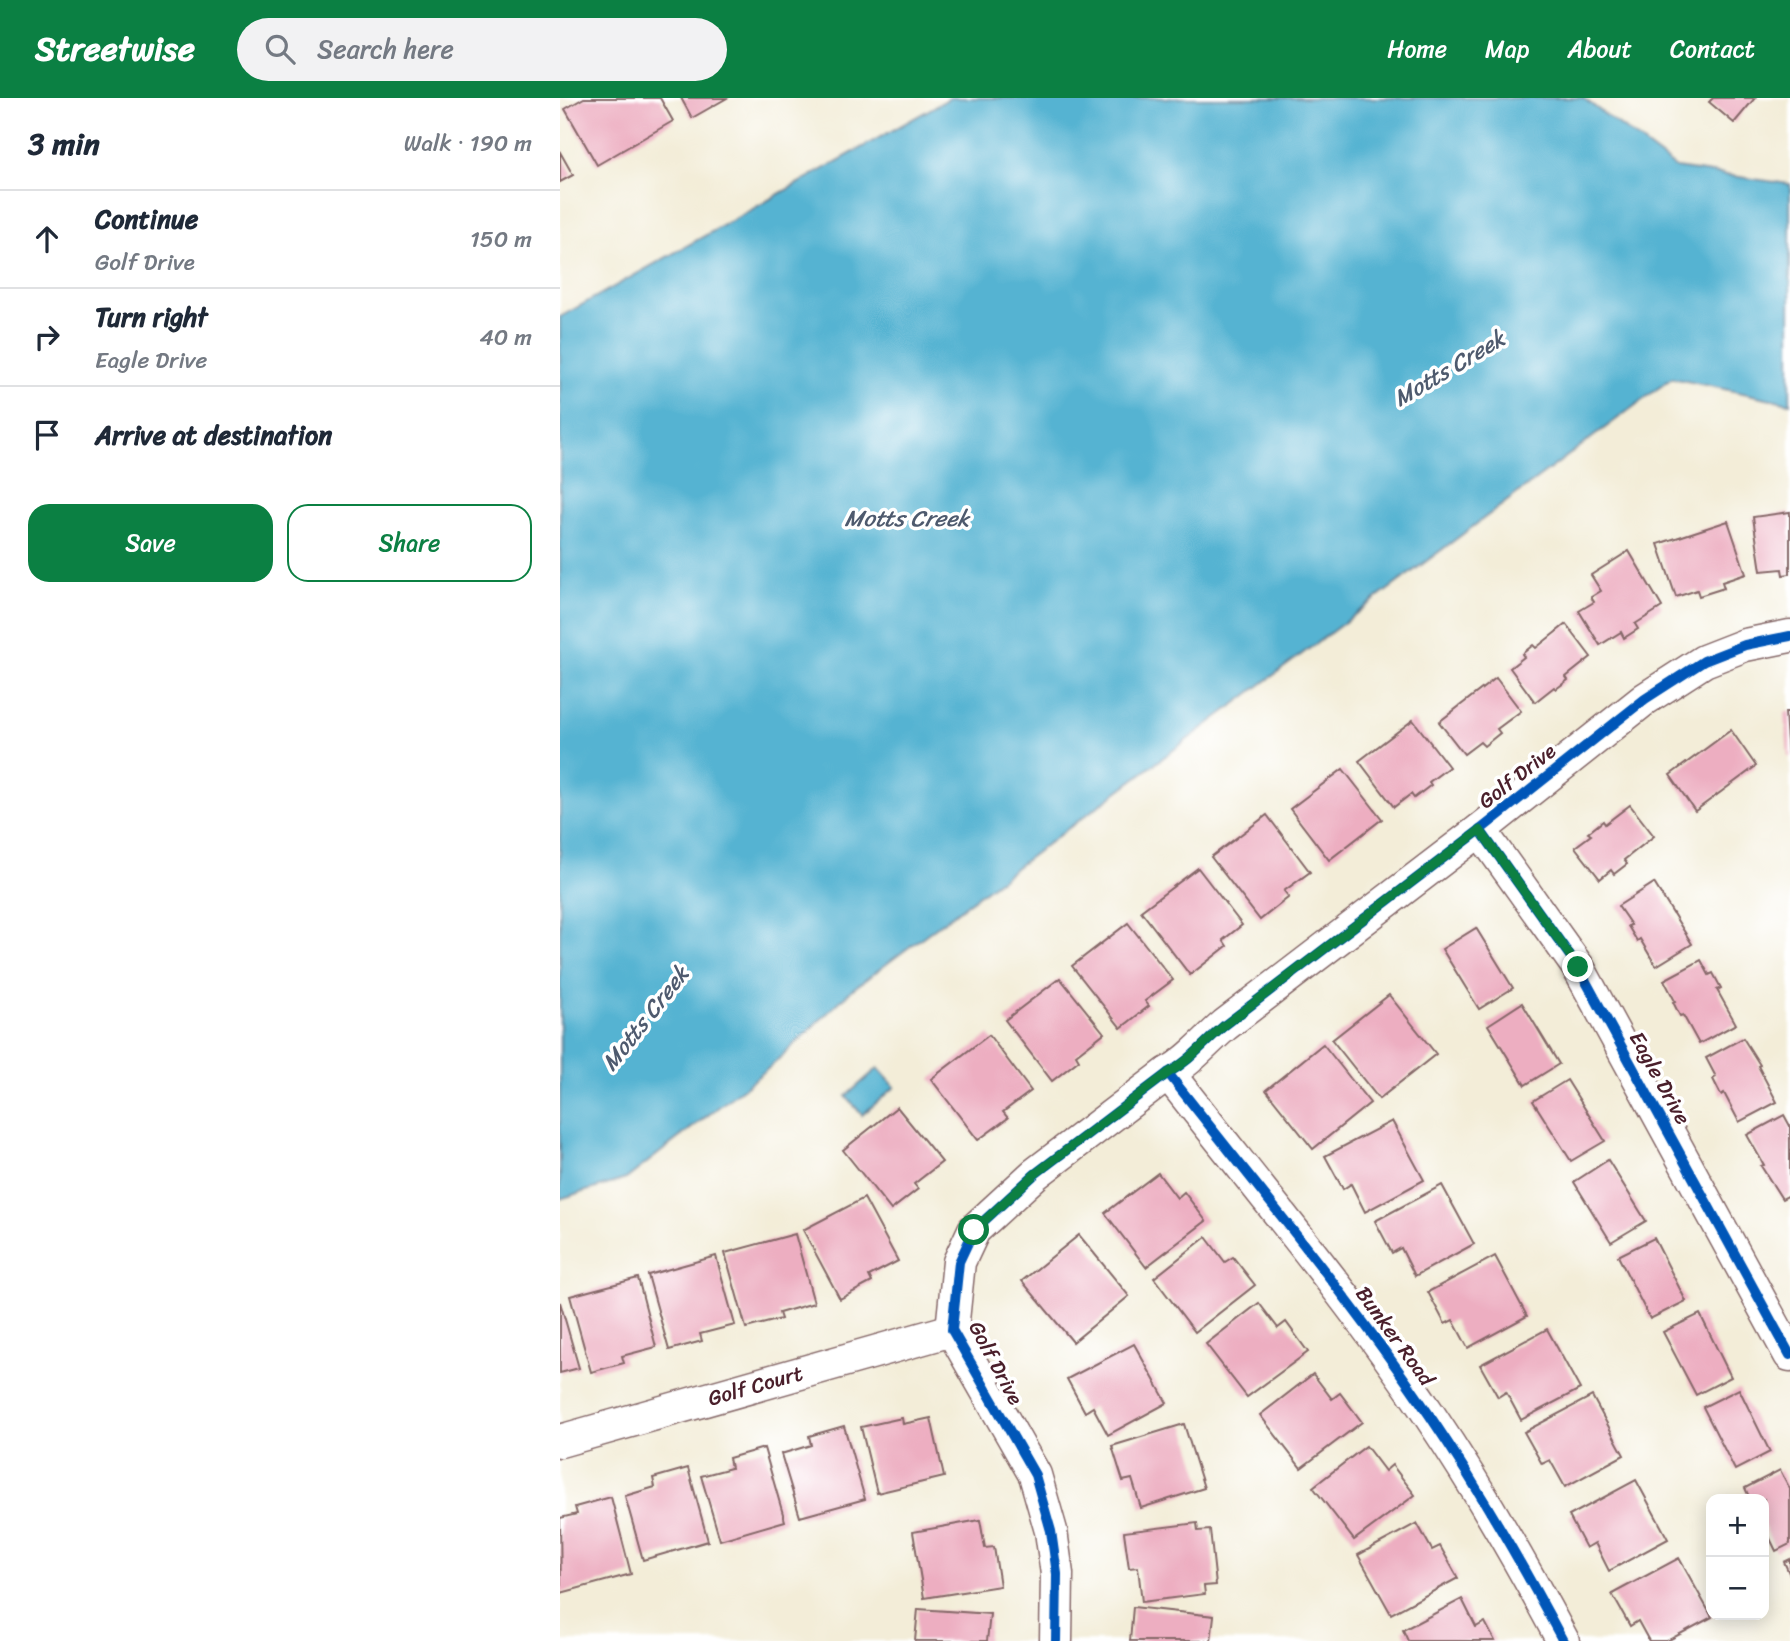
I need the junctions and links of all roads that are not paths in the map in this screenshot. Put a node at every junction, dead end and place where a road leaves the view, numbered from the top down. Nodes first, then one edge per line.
1 (1790, 636) edge
2 (1480, 830) junction
3 (1168, 1073) junction
4 (952, 1331) junction
5 (1790, 1356) edge
6 (560, 1441) edge
7 (1056, 1641) edge
8 (1563, 1641) edge

1 - 2 street, Golf Drive
2 - 3 street, Golf Drive
2 - 5 street, Eagle Drive
3 - 4 street, Golf Drive
3 - 8 street, Bunker Road
4 - 6 street, Golf Court
4 - 7 street, Golf Drive

